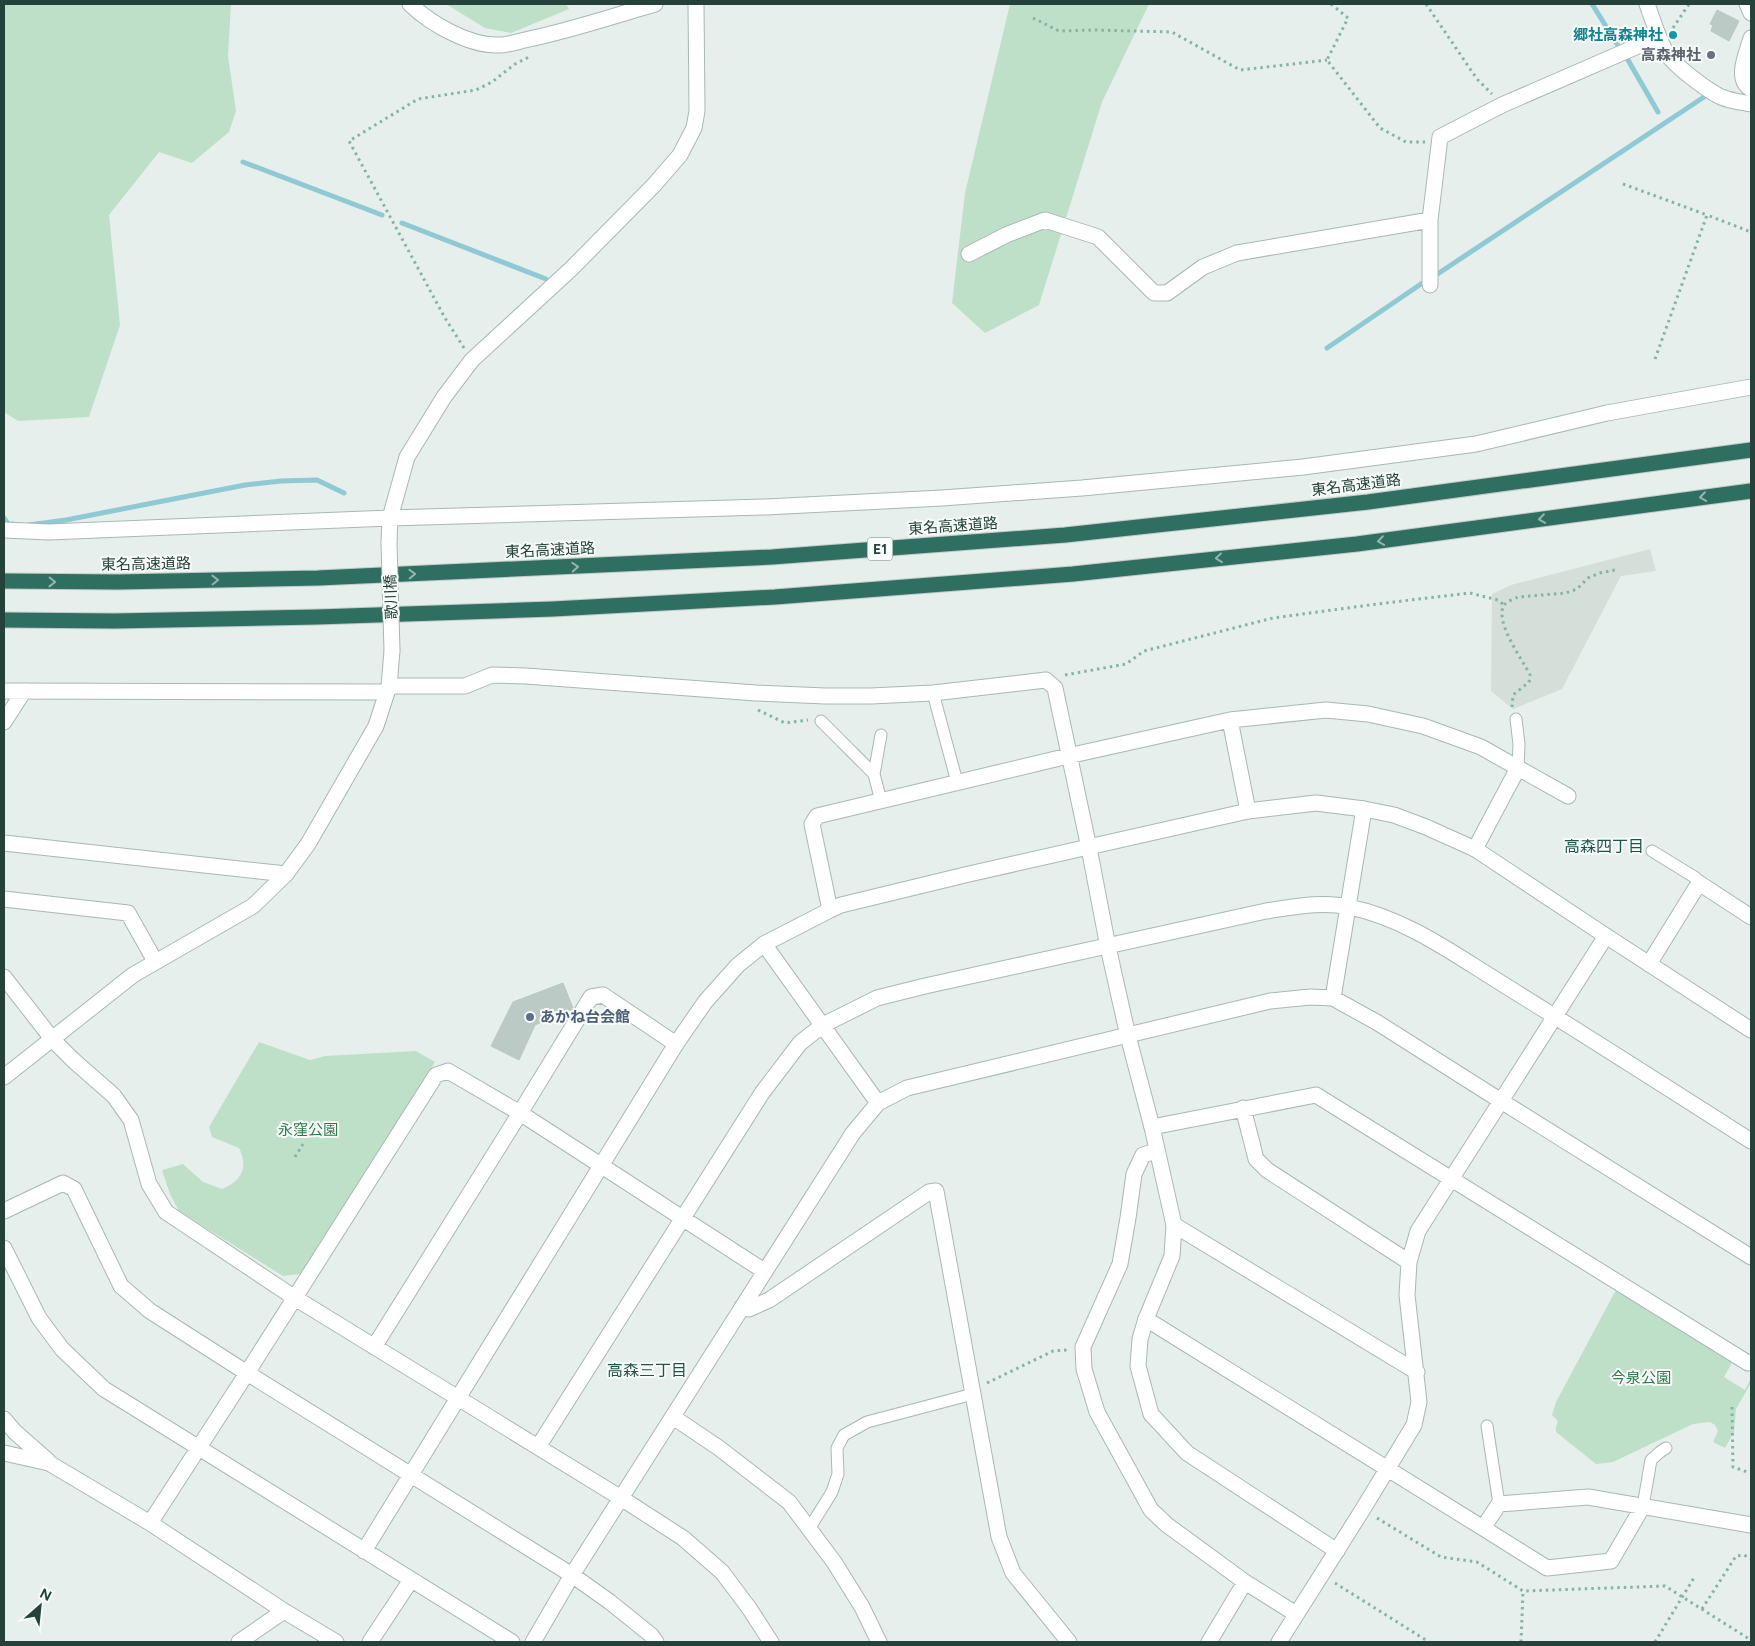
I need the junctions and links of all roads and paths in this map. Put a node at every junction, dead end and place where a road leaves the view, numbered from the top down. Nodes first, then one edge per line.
1 (410, 4) edge
2 (655, 4) edge
3 (696, 4) edge
4 (1331, 4) edge
5 (1426, 4) edge
6 (1647, 4) edge
7 (1689, 4) edge
8 (1747, 4) edge
9 (1751, 13) edge
10 (1033, 18) dead end
11 (544, 36) junction
12 (1751, 38) edge
13 (1662, 42) junction
14 (1327, 60) junction
15 (1751, 89) edge
16 (1751, 104) edge
17 (1502, 105) junction
18 (1440, 138) junction
19 (1622, 184) dead end
20 (1707, 215) junction
21 (1430, 220) junction
22 (1751, 232) edge
23 (969, 254) dead end
24 (1430, 285) dead end
25 (1655, 359) dead end
26 (472, 360) junction
27 (1751, 387) edge
28 (1751, 450) edge
29 (1751, 491) edge
30 (390, 518) junction
31 (4, 530) edge
32 (1615, 570) dead end
33 (4, 581) edge
34 (1504, 605) junction
35 (4, 620) edge
36 (1065, 675) dead end
37 (388, 689) junction
38 (4, 691) edge
39 (24, 691) junction
40 (756, 693) junction
41 (933, 693) junction
42 (1516, 719) joint
43 (1230, 720) junction
44 (821, 721) joint
45 (4, 722) edge
46 (881, 735) dead end
47 (1068, 756) junction
48 (1518, 768) junction
49 (874, 774) junction
50 (958, 782) junction
51 (1568, 796) dead end
52 (881, 801) junction
53 (1364, 809) junction
54 (1248, 811) junction
55 (4, 843) edge
56 (1088, 848) junction
57 (1474, 849) junction
58 (1652, 850) dead end
59 (286, 874) junction
60 (1699, 883) junction
61 (4, 901) edge
62 (1349, 907) junction
63 (830, 910) junction
64 (1751, 917) edge
65 (1606, 936) junction
66 (764, 944) junction
67 (1108, 947) junction
68 (155, 961) junction
69 (1649, 964) junction
70 (4, 977) edge
71 (1333, 998) junction
72 (1554, 1016) junction
73 (823, 1025) junction
74 (1750, 1026) edge
75 (1128, 1036) junction
76 (53, 1040) junction
77 (676, 1044) junction
78 (4, 1077) edge
79 (1501, 1102) junction
80 (878, 1103) junction
81 (1243, 1108) junction
82 (520, 1113) junction
83 (1152, 1127) junction
84 (1751, 1142) edge
85 (303, 1144) dead end
86 (1156, 1151) junction
87 (295, 1157) dead end
88 (601, 1166) junction
89 (1452, 1179) junction
90 (4, 1211) edge
91 (682, 1218) junction
92 (1174, 1225) junction
93 (4, 1248) edge
94 (1751, 1257) edge
95 (1409, 1262) junction
96 (764, 1271) junction
97 (295, 1298) junction
98 (742, 1307) junction
99 (1146, 1319) junction
100 (374, 1347) junction
101 (1072, 1356) dead end
102 (1751, 1362) edge
103 (1416, 1372) junction
104 (247, 1374) junction
105 (973, 1392) junction
106 (458, 1398) junction
107 (1732, 1407) dead end
108 (673, 1417) junction
109 (4, 1419) edge
110 (1487, 1426) dead end
111 (538, 1447) junction
112 (1666, 1448) dead end
113 (199, 1449) junction
114 (4, 1453) edge
115 (49, 1463) junction
116 (1388, 1469) junction
117 (1751, 1472) edge
118 (411, 1475) junction
119 (621, 1498) junction
120 (1499, 1504) junction
121 (1643, 1506) junction
122 (150, 1523) junction
123 (1751, 1525) edge
124 (1482, 1528) junction
125 (809, 1529) junction
126 (364, 1551) junction
127 (1338, 1551) junction
128 (1751, 1559) edge
129 (572, 1574) junction
130 (1322, 1574) junction
131 (1695, 1576) dead end
132 (411, 1580) junction
133 (1245, 1582) junction
134 (1523, 1591) dead end
135 (1702, 1609) dead end
136 (284, 1611) junction
137 (1296, 1614) junction
138 (239, 1642) edge
139 (336, 1642) edge
140 (370, 1642) edge
141 (512, 1642) edge
142 (533, 1642) edge
143 (656, 1642) edge
144 (771, 1642) edge
145 (879, 1642) edge
146 (1069, 1642) edge
147 (1209, 1642) edge
148 (1279, 1642) edge
149 (1429, 1642) edge
150 (1521, 1642) edge
151 (1655, 1642) edge

1 - 11 street
2 - 11 street
3 - 26 street, 歌川橋
4 - 14 path
5 - 17 path
6 - 13 street
7 - 13 path
8 - 9 street
10 - 14 path
11 - 26 path
12 - 15 street
13 - 16 street
13 - 17 street
14 - 18 path
17 - 18 street
18 - 21 street
19 - 20 path
20 - 22 path
20 - 25 path
21 - 23 street
21 - 24 street
26 - 30 street, 歌川橋
27 - 30 street
33 -> 28 highway, 東名高速道路 / E1
29 -> 35 highway
30 - 31 street
30 - 37 street, 歌川橋, bridge
32 - 34 path
34 - 36 path
34 - 42 path
37 - 39 street
37 - 40 street
37 - 59 street, 歌川橋
38 - 39 street
39 - 45 street
40 - 41 street
40 - 44 path
41 - 47 street
41 - 50 lane
42 - 48 lane
43 - 47 street
43 - 48 street
43 - 54 street
44 - 49 lane
46 - 49 lane
47 - 50 street
47 - 56 street
48 - 51 street
48 - 57 street
49 - 52 lane
50 - 52 street
52 - 63 street
53 - 54 street
53 - 57 street
53 - 62 street
54 - 56 street
55 - 59 street
56 - 63 street
56 - 67 street
57 - 65 street
58 - 60 lane
59 - 68 street, 歌川橋
60 - 64 street
60 - 69 street
61 - 68 street
62 - 67 street
62 - 71 street
62 - 72 street
63 - 66 street
65 - 69 street
65 - 72 street
66 - 73 street
66 - 77 street
67 - 73 street
67 - 75 street
68 - 76 street, 歌川橋
69 - 74 street
70 - 76 street
71 - 75 street
71 - 79 street
72 - 79 street
72 - 84 street
73 - 80 street
73 - 91 street
75 - 80 street
75 - 83 street
76 - 78 street, 歌川橋
76 - 97 street
77 - 82 street
77 - 88 street
79 - 89 street
79 - 94 street
80 - 96 street
81 - 83 street
81 - 89 street
81 - 95 street
82 - 88 street
82 - 97 street
82 - 100 street
83 - 86 street
85 - 87 path
86 - 92 street
86 - 133 street
88 - 91 street
88 - 106 street
89 - 95 street
89 - 102 street
90 - 104 street
91 - 96 street
91 - 111 street
92 - 99 street
92 - 103 street
93 - 113 street
95 - 103 street
96 - 98 street
97 - 100 street
97 - 104 street
98 - 105 street
98 - 108 street
99 - 116 street
99 - 127 street
100 - 106 street
101 - 105 path
103 - 116 street
104 - 113 street
104 - 118 street
105 - 125 lane
105 - 146 street
106 - 111 street
106 - 118 street
107 - 117 path
108 - 119 street
108 - 125 street
109 - 115 street
110 - 120 lane
111 - 119 street
112 - 121 lane
113 - 122 street
113 - 126 street
114 - 115 street
115 - 122 street
116 - 124 street
116 - 127 street
118 - 126 street
118 - 129 street
119 - 129 street
119 - 144 street
120 - 121 street
120 - 124 street
121 - 123 street
121 - 124 street
122 - 136 street
125 - 145 street
126 - 132 street
127 - 130 street
128 - 135 path
129 - 142 street
129 - 143 street
130 - 137 street
130 - 149 path
131 - 151 path
132 - 140 street
132 - 141 street
133 - 137 street
133 - 147 street
134 - 150 path
136 - 138 street
136 - 139 street
137 - 148 street

